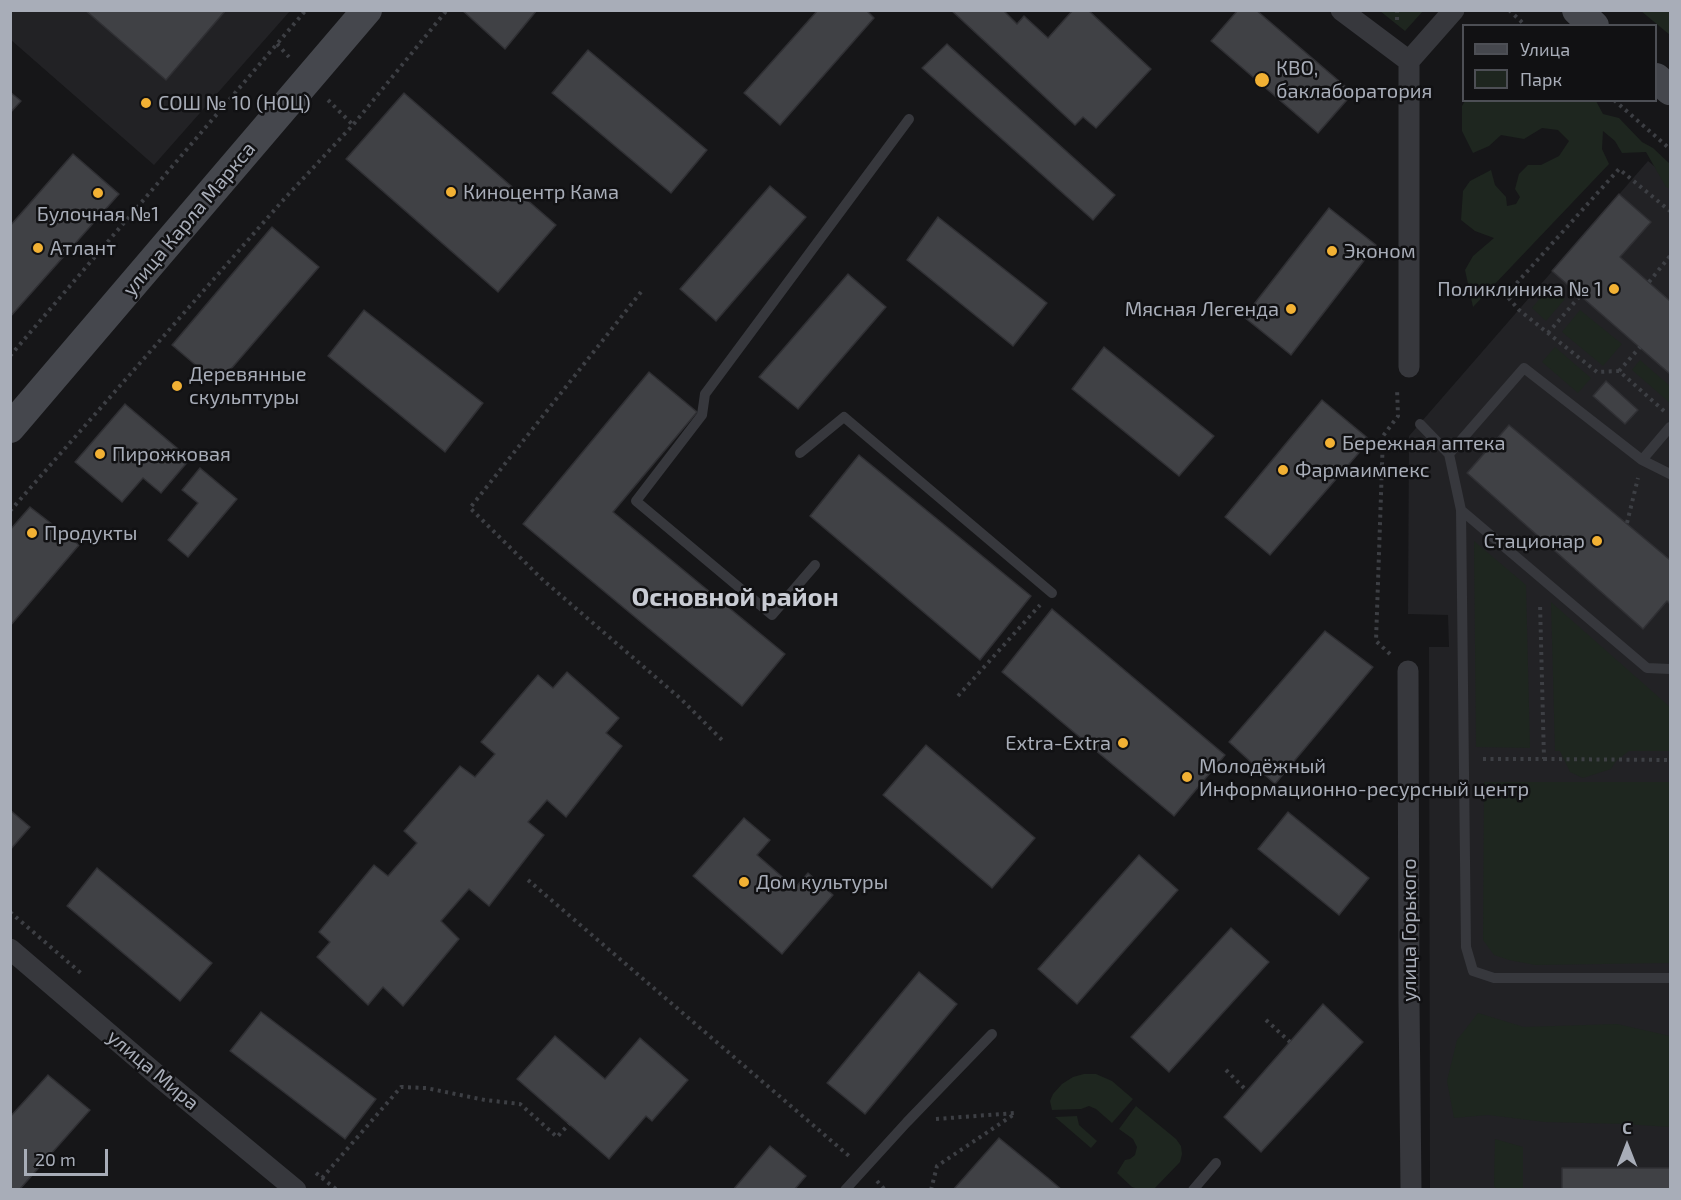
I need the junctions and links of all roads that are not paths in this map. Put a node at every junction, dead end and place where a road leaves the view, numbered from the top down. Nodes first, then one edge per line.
1 (367, 10) edge
2 (1341, 10) edge
3 (1454, 10) edge
4 (1577, 10) edge
5 (1592, 24) edge
6 (1409, 61) junction
7 (1657, 79) edge
8 (1671, 90) edge
9 (909, 119) dead end
10 (1409, 367) dead end
11 (1420, 424) dead end
12 (1671, 427) edge
13 (10, 428) edge
14 (800, 453) dead end
15 (1449, 454) junction
16 (1642, 460) junction
17 (1671, 474) edge
18 (1461, 510) junction
19 (815, 565) dead end
20 (1052, 592) road end
21 (1671, 669) edge
22 (1408, 671) dead end
23 (10, 949) edge
24 (1671, 978) edge
25 (992, 1034) dead end
26 (1216, 1163) dead end
27 (296, 1190) edge
28 (845, 1190) edge
29 (1193, 1190) edge
30 (1411, 1190) edge

1 - 13 street, улица Карла Маркса
2 - 6 street
3 - 6 street
4 - 5 street
6 - 10 street
7 - 8 street
9 - 19 lane
11 - 15 lane
12 - 16 lane
14 - 20 lane
15 - 16 lane
15 - 18 lane
16 - 17 lane
18 - 21 lane
18 - 24 lane
22 - 30 street, улица Горького
23 - 27 street, улица Мира
25 - 28 lane
26 - 29 lane

